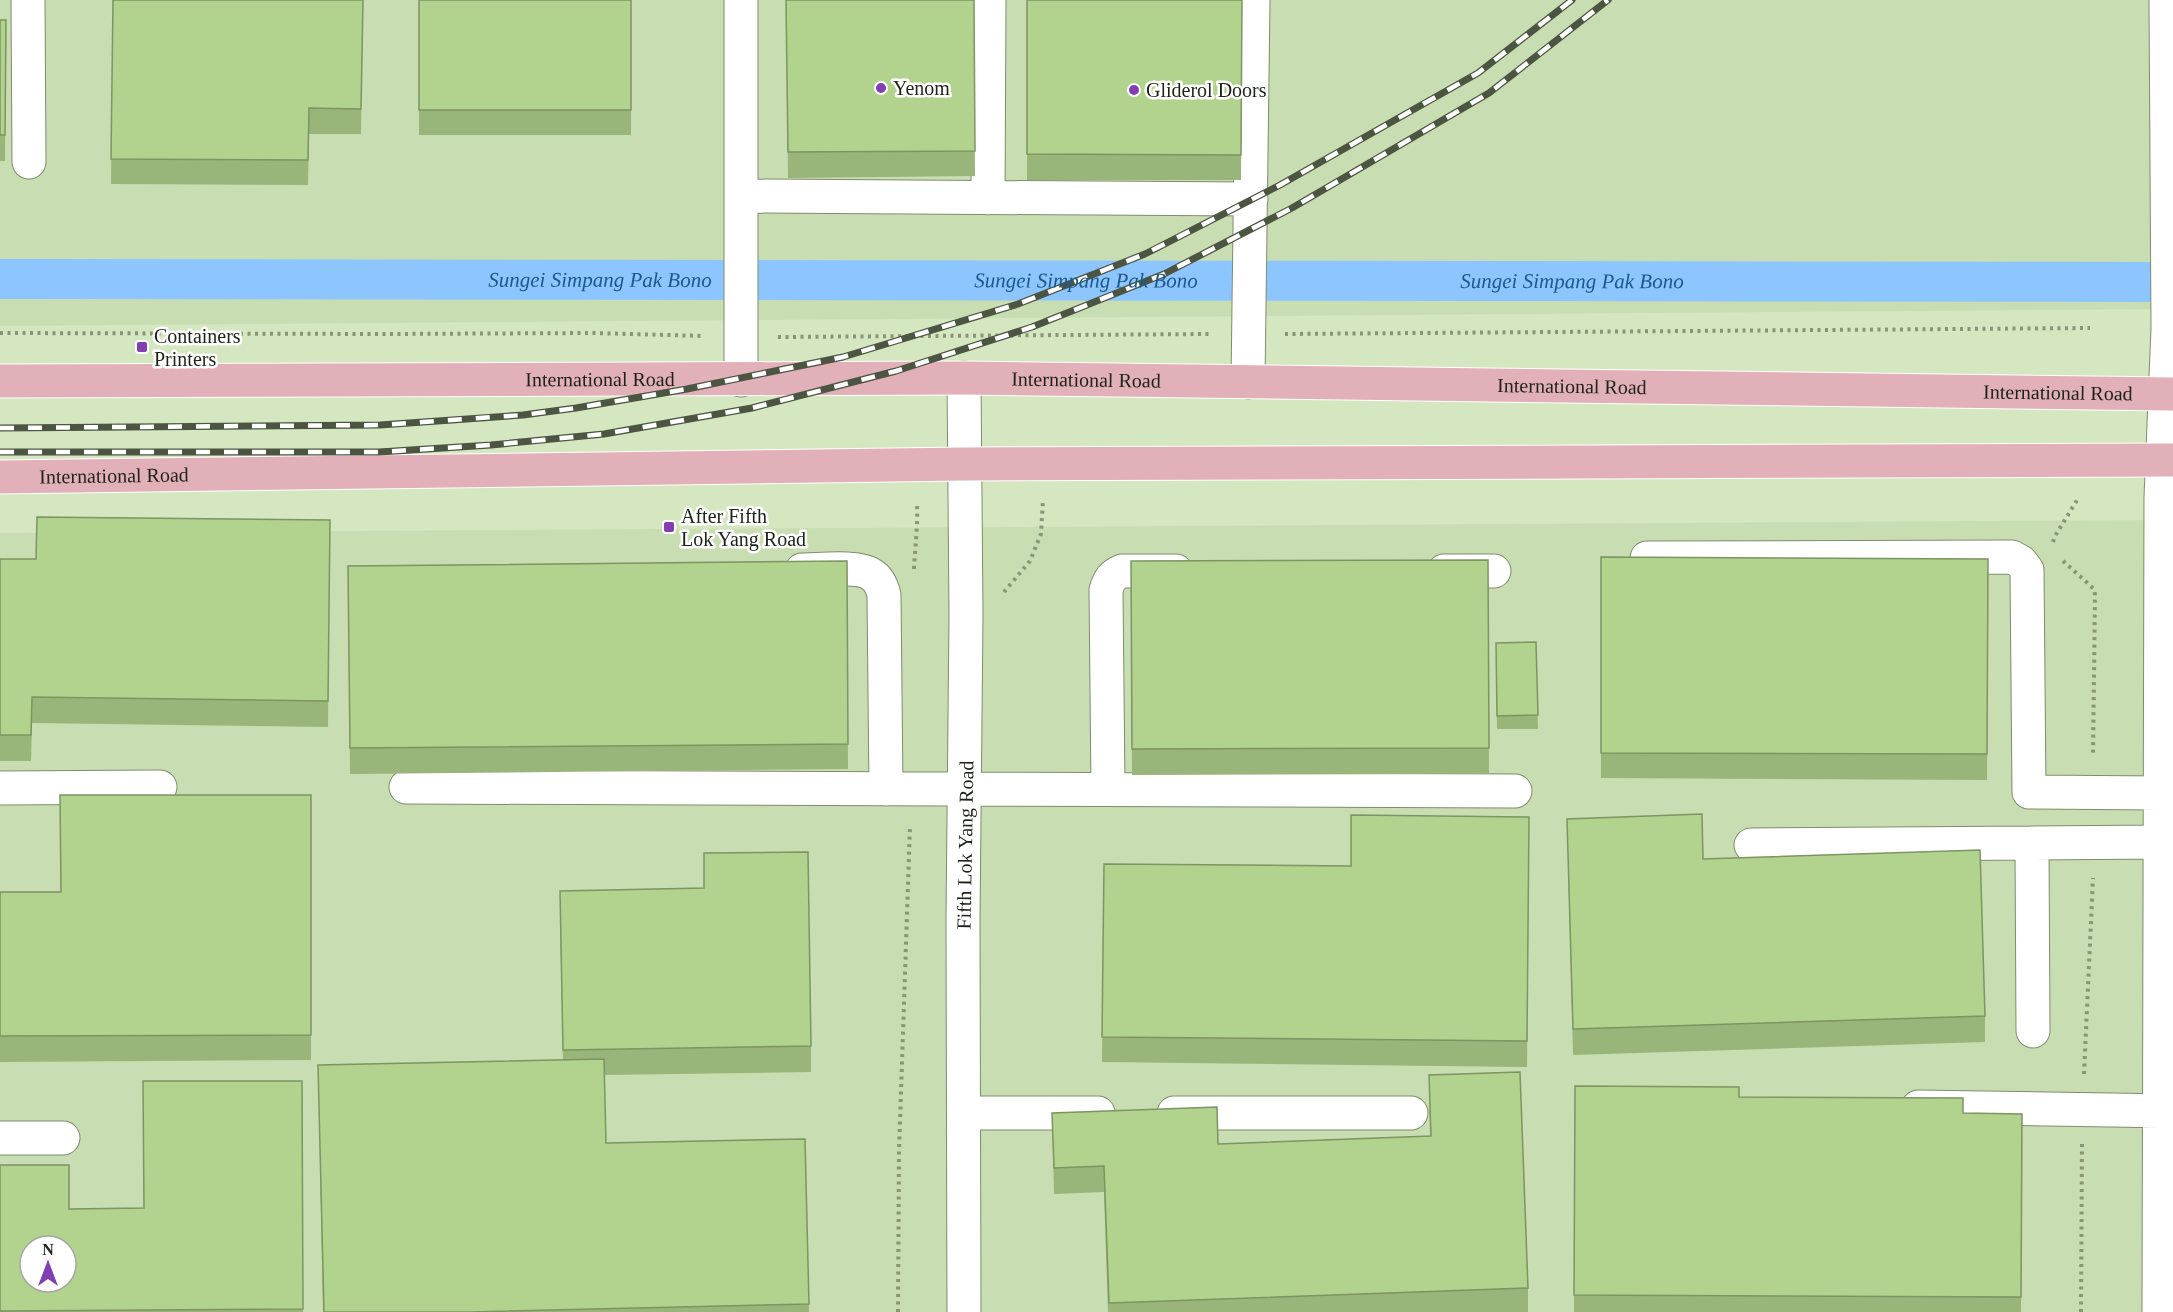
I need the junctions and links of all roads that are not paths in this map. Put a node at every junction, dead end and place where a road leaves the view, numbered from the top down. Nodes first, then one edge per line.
1 (28, 0) edge
2 (741, 0) edge
3 (989, 0) edge
4 (1253, 0) edge
5 (2166, 0) edge
6 (29, 162) dead end
7 (741, 198) junction
8 (988, 198) junction
9 (1251, 201) junction
10 (964, 378) junction
11 (741, 380) junction
12 (0, 381) edge
13 (1248, 382) junction
14 (2168, 394) edge
15 (2167, 460) edge
16 (965, 464) junction
17 (0, 477) edge
18 (1621, 558) edge
19 (772, 570) edge
20 (1203, 571) edge
21 (1413, 571) edge
22 (1494, 571) dead end
23 (0, 788) edge
24 (160, 788) dead end
25 (406, 788) dead end
26 (899, 789) junction
27 (965, 789) junction
28 (1108, 789) junction
29 (1515, 791) dead end
30 (2160, 793) junction
31 (2160, 842) junction
32 (2032, 843) junction
33 (1751, 845) dead end
34 (2166, 1022) edge
35 (2033, 1031) dead end
36 (1884, 1107) edge
37 (2166, 1111) edge
38 (965, 1113) junction
39 (1411, 1113) dead end
40 (0, 1138) edge
41 (63, 1138) dead end
42 (964, 1312) edge
43 (2159, 1312) edge

1 - 6 street
2 - 7 street
3 - 8 street
4 - 9 street
5 - 14 street
7 - 8 street
7 - 11 street
8 - 9 street
9 - 13 street
10 - 11 main road, International Road
10 - 13 main road, International Road
10 - 16 street, Fifth Lok Yang Road
11 - 12 main road, International Road
13 - 14 main road, International Road
14 - 15 street
15 - 16 main road, International Road
15 - 30 street
16 - 17 main road, International Road
16 - 27 street, Fifth Lok Yang Road
18 - 30 street
19 - 26 street
20 - 28 street
21 - 22 street
23 - 24 street
25 - 26 street
26 - 27 street
27 - 28 street
27 - 38 street, Fifth Lok Yang Road
28 - 29 street
30 - 31 street
31 - 32 street
31 - 34 street
32 - 33 street
32 - 35 street
34 - 37 street
36 - 37 street
37 - 43 street
38 - 39 street
38 - 42 street, Fifth Lok Yang Road
40 - 41 street

